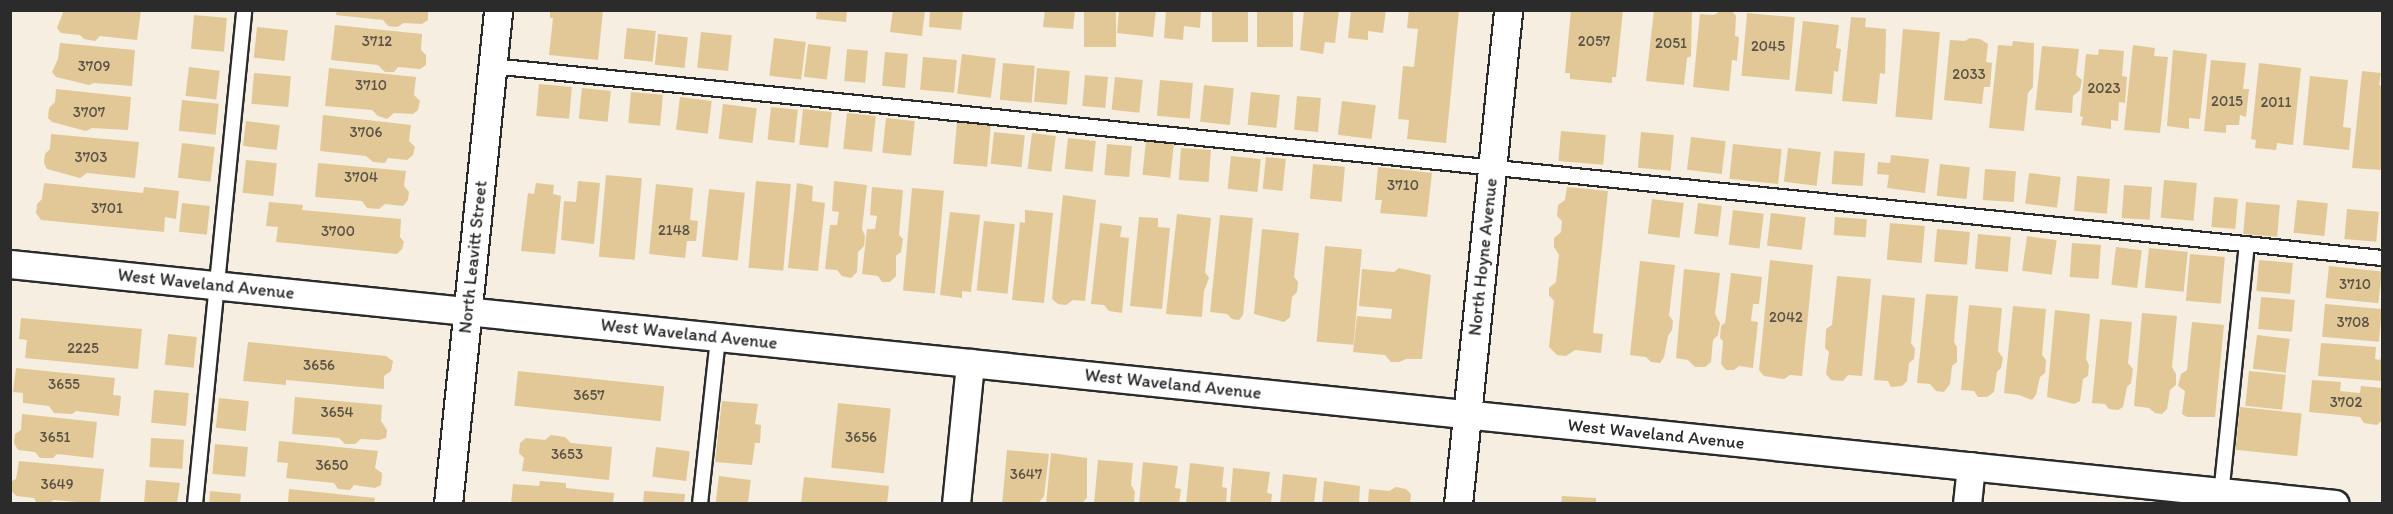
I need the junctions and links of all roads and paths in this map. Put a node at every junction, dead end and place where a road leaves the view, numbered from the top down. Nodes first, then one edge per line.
1 (244, 10) edge
2 (498, 10) edge
3 (1508, 10) edge
4 (492, 66) junction
5 (1492, 167) junction
6 (2247, 244) junction
7 (2382, 258) edge
8 (10, 264) edge
9 (216, 285) junction
10 (467, 311) junction
11 (718, 337) junction
12 (970, 363) junction
13 (1468, 414) junction
14 (1971, 466) junction
15 (2220, 498) edge
16 (195, 504) edge
17 (448, 504) edge
18 (700, 504) edge
19 (956, 504) edge
20 (1458, 504) edge
21 (1967, 504) edge
22 (2335, 504) edge

1 - 9 lane
2 - 4 street, North Leavitt Street
3 - 5 street, North Hoyne Avenue
4 - 5 lane
4 - 10 street, North Leavitt Street
5 - 6 lane
5 - 13 street, North Hoyne Avenue
6 - 7 lane
6 - 15 lane
8 - 9 street, West Waveland Avenue
9 - 10 street, West Waveland Avenue
9 - 16 lane
10 - 11 street, West Waveland Avenue
10 - 17 street, North Leavitt Street
11 - 12 street, West Waveland Avenue
11 - 18 lane
12 - 13 street, West Waveland Avenue
12 - 19 street
13 - 14 street, West Waveland Avenue
13 - 20 street, North Hoyne Avenue
14 - 15 street, West Waveland Avenue
14 - 21 street
15 - 22 street, West Waveland Avenue

